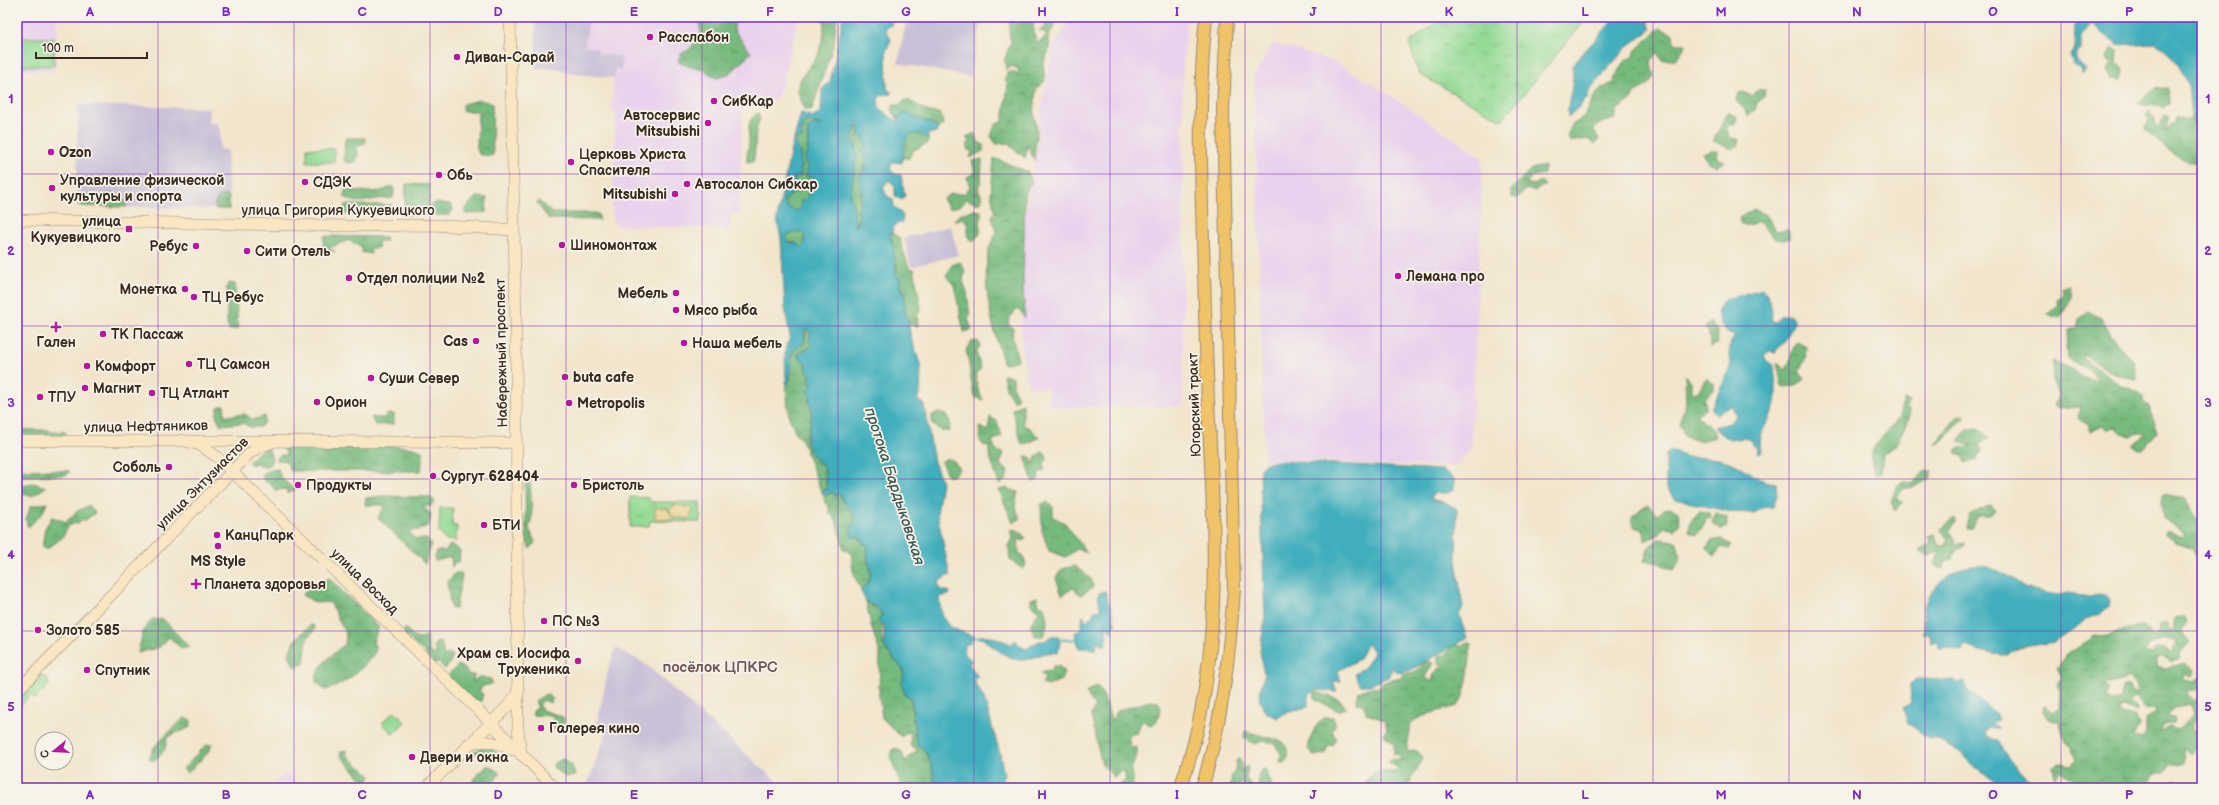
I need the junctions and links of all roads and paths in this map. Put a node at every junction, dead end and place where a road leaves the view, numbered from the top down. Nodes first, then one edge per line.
1 (510, 17) edge
2 (1206, 17) edge
3 (1227, 17) edge
4 (17, 220) edge
5 (514, 230) junction
6 (181, 440) junction
7 (17, 441) edge
8 (276, 441) junction
9 (517, 443) junction
10 (1231, 448) junction
11 (1210, 450) junction
12 (232, 473) junction
13 (519, 690) junction
14 (17, 691) edge
15 (490, 724) junction
16 (468, 744) junction
17 (521, 755) junction
18 (426, 788) edge
19 (555, 788) edge
20 (1180, 788) edge
21 (1202, 788) edge

1 - 5 main road, Набережный проспект
2 - 11 main road, Югорский тракт
3 - 10 main road
4 - 5 main road, улица Григория Кукуевицкого
5 - 9 main road, Набережный проспект
6 - 7 main road, улица Нефтяников
6 - 8 main road, улица Нефтяников
6 - 12 main road, улица Восход
8 - 9 main road, улица Энтузиастов
8 - 12 main road, улица Энтузиастов
9 - 13 main road, Набережный проспект
10 - 11 main road
10 - 21 main road
11 - 20 main road, Югорский тракт
12 - 14 main road, улица Энтузиастов
12 - 15 main road, улица Восход
13 - 15 main road
13 - 17 main road, Набережный проспект
15 - 16 main road
15 - 17 main road, улица Восход
16 - 17 main road
16 - 18 main road
17 - 19 main road, улица Восход

